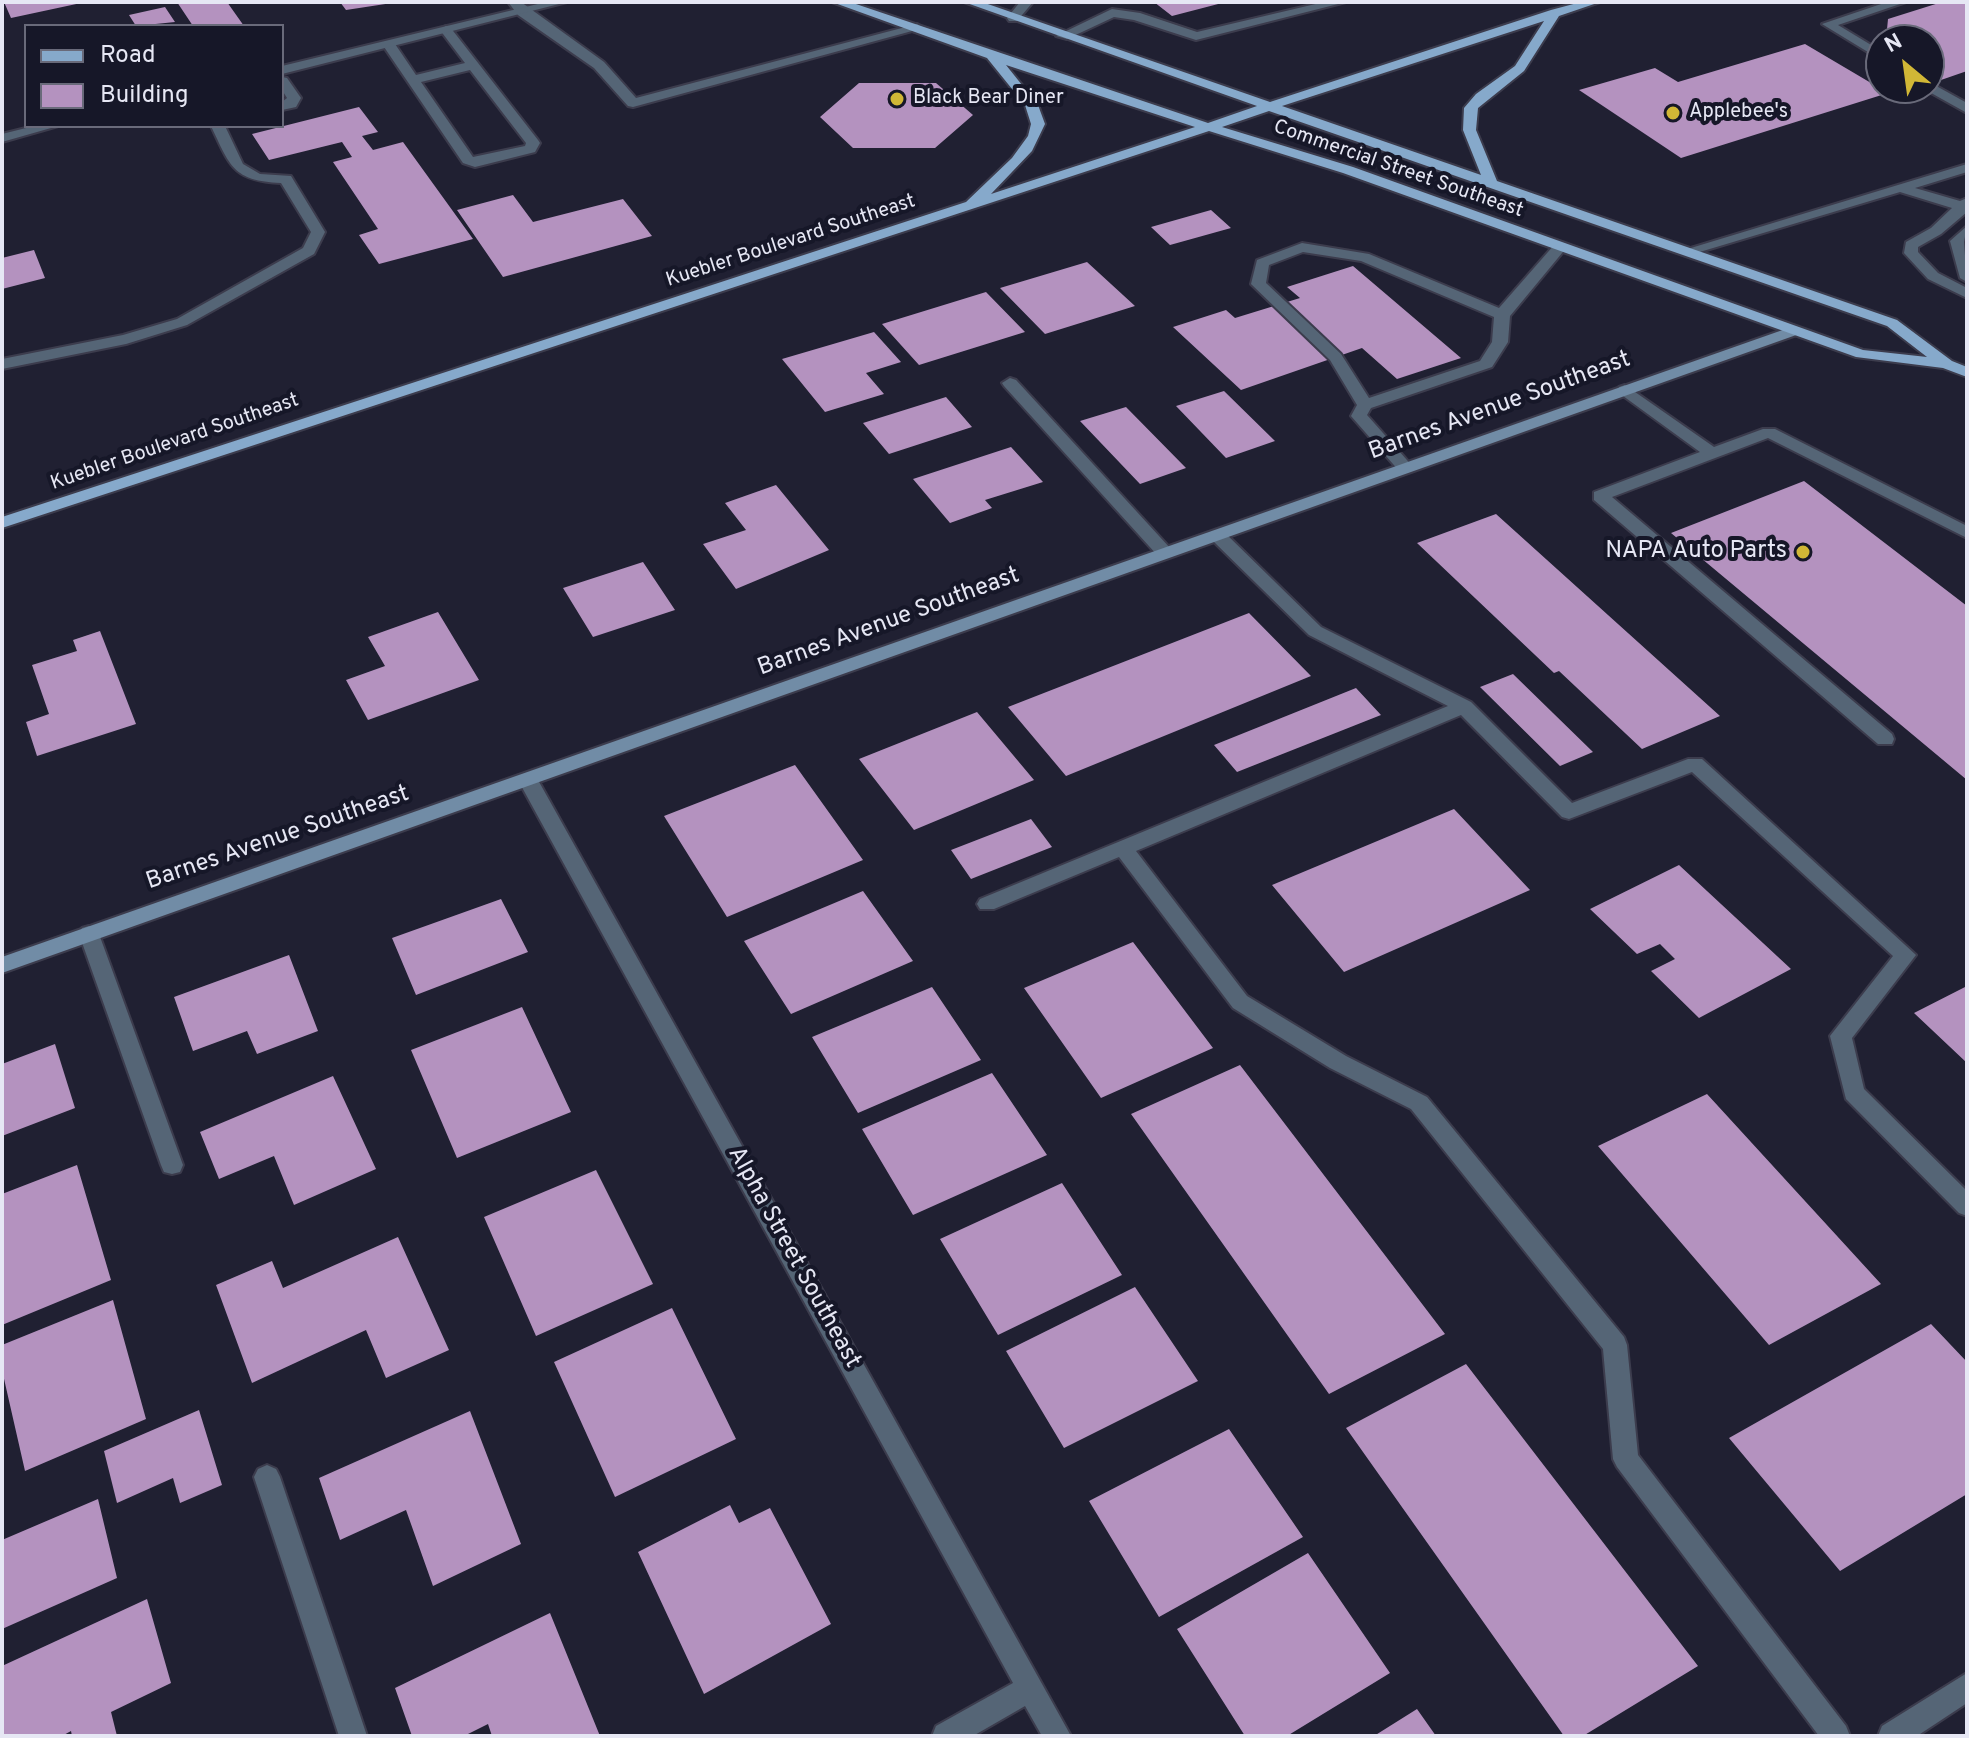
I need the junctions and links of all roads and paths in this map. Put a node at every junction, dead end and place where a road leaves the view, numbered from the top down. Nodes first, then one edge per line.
1 (561, 2) edge
2 (838, 2) edge
3 (970, 2) edge
4 (1027, 2) edge
5 (1340, 2) edge
6 (1594, 2) edge
7 (1900, 2) edge
8 (518, 7) edge
9 (1555, 13) junction
10 (1013, 18) junction
11 (917, 28) junction
12 (446, 30) junction
13 (1062, 36) junction
14 (388, 44) junction
15 (1865, 46) edge
16 (989, 52) junction
17 (473, 65) junction
18 (284, 70) edge
19 (412, 80) junction
20 (284, 84) edge
21 (1945, 96) edge
22 (284, 106) edge
23 (1268, 106) junction
24 (1967, 109) edge
25 (1207, 127) junction
26 (43, 128) edge
27 (219, 128) edge
28 (2, 138) edge
29 (1967, 168) edge
30 (1490, 180) junction
31 (1900, 188) junction
32 (968, 206) junction
33 (1965, 206) edge
34 (1967, 230) edge
35 (1560, 247) junction
36 (1688, 251) junction
37 (1967, 278) edge
38 (1967, 294) edge
39 (1502, 315) junction
40 (1794, 331) junction
41 (2, 364) edge
42 (1946, 364) junction
43 (1967, 372) edge
44 (1010, 383) dead end
45 (1625, 390) junction
46 (1365, 405) junction
47 (1712, 453) junction
48 (1406, 468) junction
49 (2, 523) edge
50 (1967, 533) edge
51 (1217, 535) junction
52 (1164, 552) junction
53 (1464, 707) junction
54 (1885, 739) dead end
55 (528, 780) junction
56 (1123, 848) junction
57 (987, 904) dead end
58 (89, 934) junction
59 (2, 965) edge
60 (172, 1165) dead end
61 (1967, 1206) edge
62 (267, 1477) dead end
63 (1967, 1687) edge
64 (1030, 1688) junction
65 (353, 1736) edge
66 (946, 1736) edge
67 (1057, 1736) edge
68 (1836, 1736) edge
69 (1892, 1736) edge

1 - 8 street
2 - 11 main road, Commercial Street Southeast
3 - 10 main road, Commercial Street Southeast
4 - 10 street
5 - 13 street
6 - 9 main road, Kuebler Boulevard Southeast
7 - 15 street
8 - 11 street
8 - 12 street
9 - 23 main road, Kuebler Boulevard Southeast
9 - 30 main road
10 - 13 main road, Commercial Street Southeast
11 - 16 main road, Commercial Street Southeast
12 - 14 street
12 - 17 street
13 - 23 main road, Commercial Street Southeast
14 - 18 street
14 - 19 street
16 - 25 main road, Commercial Street Southeast
16 - 32 main road
17 - 19 street
17 - 19 street
20 - 22 street
21 - 24 street
23 - 25 main road, Kuebler Boulevard Southeast
23 - 30 main road, Commercial Street Southeast
25 - 32 main road, Kuebler Boulevard Southeast
25 - 35 main road, Commercial Street Southeast
26 - 28 street
27 - 41 street
29 - 31 street
30 - 36 main road, Commercial Street Southeast
31 - 33 street
31 - 36 street
32 - 49 main road, Kuebler Boulevard Southeast
33 - 38 street
34 - 37 street
35 - 39 street
35 - 40 main road, Commercial Street Southeast
36 - 42 main road, Commercial Street Southeast
39 - 46 street
39 - 46 street
40 - 42 main road, Commercial Street Southeast
40 - 45 street, Barnes Avenue Southeast
42 - 43 main road, Commercial Street Southeast
44 - 52 street
45 - 47 street
45 - 48 street, Barnes Avenue Southeast
46 - 48 street
47 - 50 street
47 - 54 street
48 - 51 street, Barnes Avenue Southeast
51 - 52 street, Barnes Avenue Southeast
51 - 53 street
52 - 55 street, Barnes Avenue Southeast
53 - 56 street
53 - 61 street
55 - 58 street, Barnes Avenue Southeast
55 - 64 street, Alpha Street Southeast
56 - 57 street
56 - 68 street
58 - 59 street, Barnes Avenue Southeast
58 - 60 street
62 - 65 street
63 - 69 street
64 - 66 street
64 - 67 street, Alpha Street Southeast

